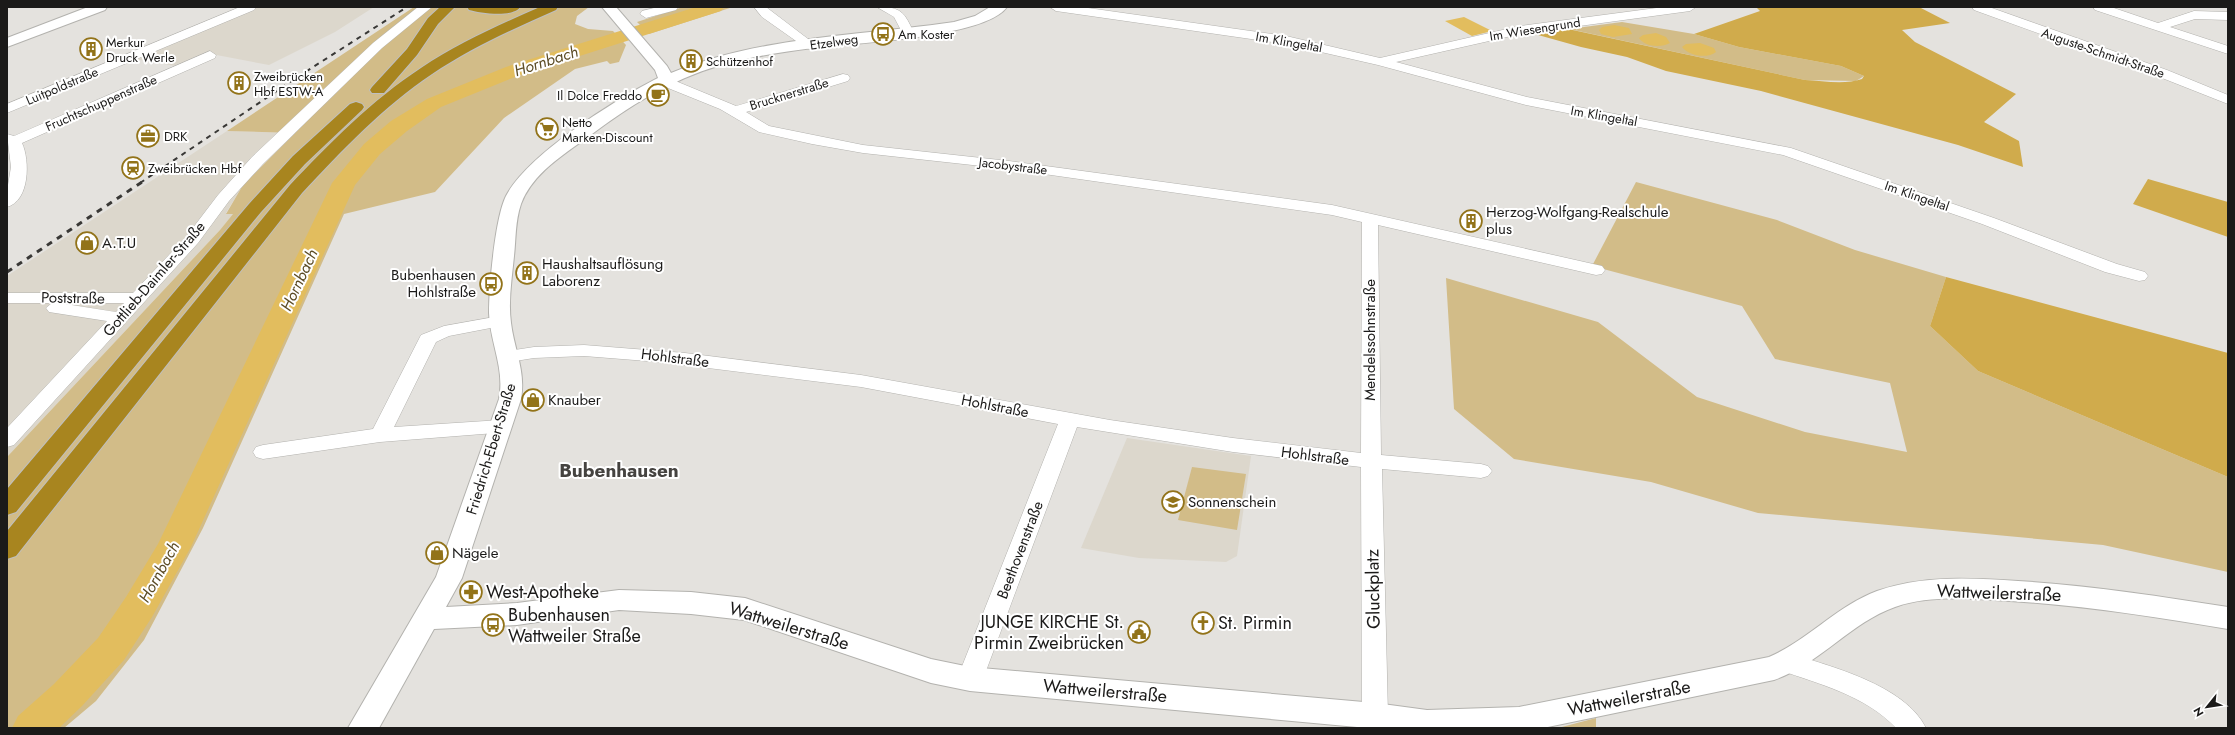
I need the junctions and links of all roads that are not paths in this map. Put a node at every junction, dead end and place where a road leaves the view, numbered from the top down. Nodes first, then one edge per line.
1 (100, 7) edge
2 (250, 7) edge
3 (426, 7) edge
4 (448, 7) edge
5 (474, 7) edge
6 (513, 7) edge
7 (551, 7) edge
8 (558, 7) edge
9 (609, 7) edge
10 (672, 7) edge
11 (760, 7) edge
12 (883, 7) edge
13 (1000, 7) edge
14 (1690, 7) edge
15 (1978, 7) edge
16 (2099, 7) edge
17 (1065, 8) edge
18 (529, 12) edge
19 (646, 14) dead end
20 (2228, 16) edge
21 (2159, 26) junction
22 (908, 33) junction
23 (7, 43) edge
24 (810, 46) junction
25 (2228, 50) edge
26 (210, 55) dead end
27 (1381, 62) junction
28 (843, 78) dead end
29 (666, 80) junction
30 (378, 90) junction
31 (2228, 100) edge
32 (7, 109) edge
33 (735, 111) junction
34 (10, 140) edge
35 (7, 202) edge
36 (1370, 218) junction
37 (1596, 270) dead end
38 (2139, 276) dead end
39 (7, 298) edge
40 (139, 298) junction
41 (7, 302) edge
42 (121, 318) junction
43 (500, 321) junction
44 (509, 356) junction
45 (1070, 420) junction
46 (501, 427) junction
47 (380, 435) junction
48 (7, 440) edge
49 (262, 452) dead end
50 (1371, 463) junction
51 (1481, 471) dead end
52 (7, 506) edge
53 (7, 549) edge
54 (2228, 618) edge
55 (426, 620) junction
56 (1788, 663) junction
57 (970, 679) junction
58 (1375, 716) junction
59 (363, 728) edge
60 (1913, 728) edge

1 - 23 street
2 - 32 street, Luitpoldstraße
3 - 40 street, Gottlieb-Daimler-Straße
4 - 30 highway
5 - 6 highway
7 - 18 highway
8 - 18 highway
9 - 29 street
10 - 19 street
11 - 24 street
12 - 22 street
13 - 22 street, Etzelweg
14 - 27 street, Im Wiesengrund
15 - 31 street, Auguste-Schmidt-Straße
16 - 21 street
17 - 27 street, Im Klingeltal
18 - 30 highway
18 - 53 highway
20 - 21 street
21 - 25 street
22 - 24 street, Etzelweg
24 - 29 street, Etzelweg
26 - 34 street, Fruchtschuppenstraße
27 - 38 street, Im Klingeltal
28 - 33 street, Brucknerstraße
29 - 33 street, Jacobystraße
29 - 43 street, Friedrich-Ebert-Straße
30 - 52 highway
33 - 36 street, Jacobystraße
34 - 35 street
36 - 37 street, Jacobystraße
36 - 50 street, Mendelssohnstraße
39 - 40 street, Poststraße
40 - 42 street, Gottlieb-Daimler-Straße
41 - 42 street, Poststraße
42 - 48 street, Gottlieb-Daimler-Straße
43 - 44 street, Friedrich-Ebert-Straße
43 - 47 street
44 - 45 street, Hohlstraße
44 - 46 street, Friedrich-Ebert-Straße
45 - 50 street, Hohlstraße
45 - 57 street, Beethovenstraße
46 - 47 street
46 - 55 street, Friedrich-Ebert-Straße
47 - 49 street
50 - 51 street, Hohlstraße
50 - 58 street, Gluckplatz
54 - 56 street, Wattweilerstraße
55 - 57 street, Wattweilerstraße
55 - 59 street, Friedrich-Ebert-Straße
56 - 58 street, Wattweilerstraße
56 - 60 street
57 - 58 street, Wattweilerstraße

